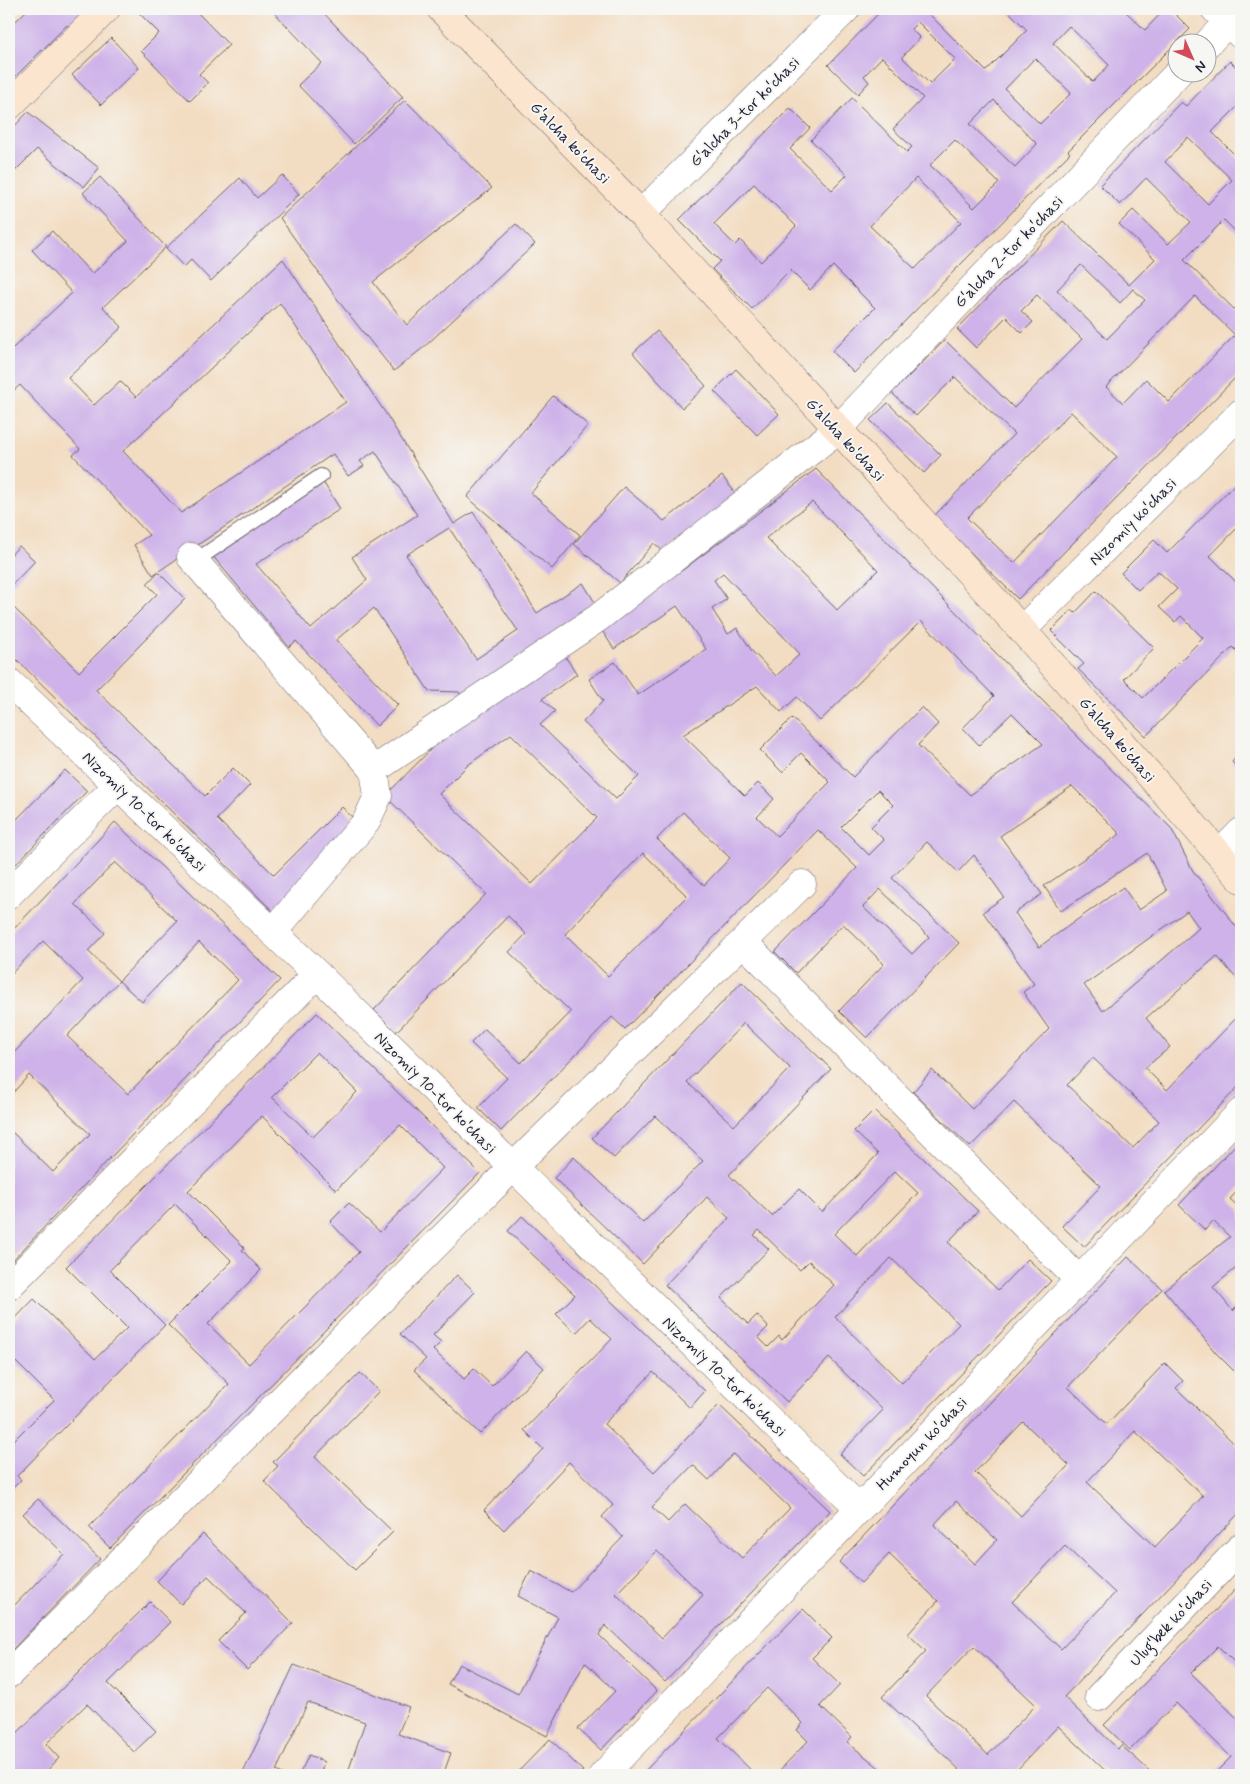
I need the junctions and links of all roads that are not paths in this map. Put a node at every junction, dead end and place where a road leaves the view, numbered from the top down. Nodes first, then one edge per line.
1 (106, 9) edge
2 (441, 9) edge
3 (846, 9) edge
4 (1228, 22) edge
5 (1218, 32) edge
6 (1169, 82) edge
7 (9, 106) edge
8 (641, 214) junction
9 (1241, 413) edge
10 (837, 430) junction
11 (322, 476) dead end
12 (193, 559) joint
13 (1022, 630) junction
14 (9, 682) edge
15 (374, 770) junction
16 (118, 785) junction
17 (1241, 832) edge
18 (1220, 854) junction
19 (1241, 879) edge
20 (802, 884) dead end
21 (9, 894) edge
22 (273, 932) junction
23 (743, 942) junction
24 (317, 974) junction
25 (1241, 1112) edge
26 (512, 1168) junction
27 (1079, 1280) junction
28 (9, 1286) edge
29 (859, 1508) junction
30 (1241, 1547) edge
31 (9, 1674) edge
32 (1099, 1697) dead end
33 (603, 1775) edge

1 - 7 street
2 - 8 street, Gʻalcha koʻchasi
3 - 8 street, Gʻalcha 3-tor koʻchasi
4 - 5 street
6 - 10 street, Gʻalcha 2-tor koʻchasi
8 - 10 street, Gʻalcha koʻchasi
9 - 13 street, Nizomiy koʻchasi
10 - 13 street, Gʻalcha koʻchasi
10 - 15 street, Gʻalcha 2-tor koʻchasi
11 - 12 lane
12 - 15 street
13 - 18 street, Gʻalcha koʻchasi
14 - 16 street, Nizomiy 10-tor koʻchasi
15 - 22 street
16 - 21 street
16 - 22 street, Nizomiy 10-tor koʻchasi
17 - 18 street
18 - 19 street, Gʻalcha koʻchasi
20 - 23 street
22 - 24 street, Nizomiy 10-tor koʻchasi
23 - 26 street
23 - 27 street
24 - 26 street, Nizomiy 10-tor koʻchasi
24 - 28 street
25 - 27 street, Humoyun koʻchasi
26 - 29 street, Nizomiy 10-tor koʻchasi
26 - 31 street
27 - 29 street, Humoyun koʻchasi
29 - 33 street, Humoyun koʻchasi
30 - 32 street, Ulugʻbek koʻchasi

